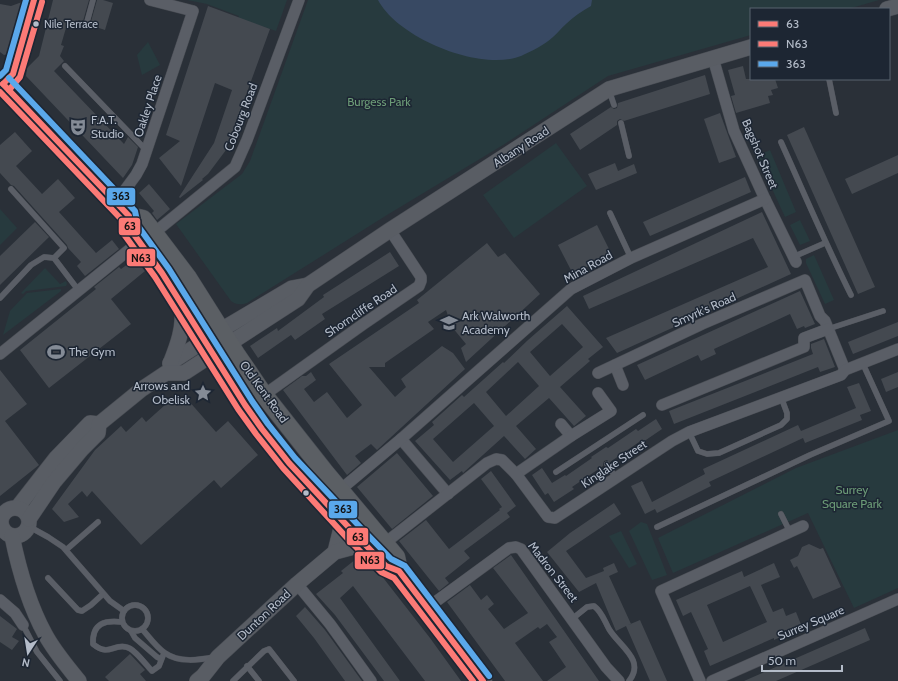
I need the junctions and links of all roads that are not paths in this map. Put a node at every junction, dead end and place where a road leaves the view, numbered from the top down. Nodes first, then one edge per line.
1 (34, 0) edge
2 (94, 0) edge
3 (150, 0) edge
4 (299, 0) edge
5 (87, 22) dead end
6 (750, 47) edge
7 (713, 58) junction
8 (65, 66) dead end
9 (829, 80) edge
10 (1, 83) edge
11 (609, 89) junction
12 (614, 105) dead end
13 (836, 114) dead end
14 (621, 123) dead end
15 (781, 142) dead end
16 (147, 151) junction
17 (629, 156) dead end
18 (10, 189) dead end
19 (765, 199) junction
20 (116, 202) junction
21 (610, 213) dead end
22 (390, 230) junction
23 (147, 237) junction
24 (825, 243) junction
25 (54, 258) junction
26 (631, 258) junction
27 (795, 259) joint
28 (79, 291) junction
29 (851, 295) dead end
30 (0, 298) edge
31 (182, 306) junction
32 (883, 310) dead end
33 (828, 329) junction
34 (225, 337) junction
35 (208, 347) junction
36 (898, 348) edge
37 (0, 352) edge
38 (863, 364) junction
39 (615, 365) junction
40 (168, 368) junction
41 (845, 370) junction
42 (598, 373) dead end
43 (623, 385) dead end
44 (598, 393) dead end
45 (264, 395) junction
46 (781, 397) junction
47 (662, 404) dead end
48 (643, 415) dead end
49 (99, 424) junction
50 (561, 424) dead end
51 (690, 432) junction
52 (571, 436) junction
53 (401, 439) junction
54 (607, 464) dead end
55 (556, 472) dead end
56 (516, 474) junction
57 (616, 478) junction
58 (343, 494) junction
59 (448, 494) junction
60 (7, 510) edge
61 (781, 514) dead end
62 (343, 521) junction
63 (29, 522) junction
64 (98, 522) dead end
65 (804, 526) dead end
66 (657, 527) dead end
67 (790, 532) junction
68 (12, 536) junction
69 (384, 543) junction
70 (365, 544) junction
71 (66, 550) junction
72 (335, 552) junction
73 (399, 571) junction
74 (48, 578) dead end
75 (297, 584) junction
76 (103, 594) junction
77 (898, 599) edge
78 (0, 600) edge
79 (427, 608) junction
80 (124, 611) junction
81 (572, 619) junction
82 (122, 622) junction
83 (23, 625) joint
84 (143, 630) junction
85 (131, 631) junction
86 (164, 653) junction
87 (218, 656) junction
88 (161, 659) junction
89 (247, 666) junction
90 (60, 681) edge
91 (79, 681) edge
92 (197, 681) edge
93 (232, 681) edge
94 (259, 681) edge
95 (294, 681) edge
96 (371, 681) edge
97 (483, 681) edge
98 (619, 681) edge
99 (629, 681) edge
100 (700, 681) edge
101 (712, 681) edge

1 - 10 main road
2 - 5 lane
3 - 16 street, Oakley Place
4 - 23 street, Cobourg Road
6 - 7 main road, Albany Road
7 - 11 main road, Albany Road
7 - 19 street, Bagshot Street
8 - 16 lane
9 - 13 lane
10 - 20 highway, Old Kent Road
11 - 12 lane
11 - 22 main road, Albany Road
14 - 17 lane
15 - 24 lane, Bagshot Street
16 - 20 street, Oakley Place
18 - 25 lane
19 - 26 street, Mina Road
19 - 27 street, Bagshot Street
20 - 23 highway, Old Kent Road
21 - 26 lane
22 - 34 main road, Albany Road
22 - 45 street, Shorncliffe Road
23 - 28 street, Cobourg Road
23 - 31 highway, Old Kent Road
23 - 34 highway, Old Kent Road
24 - 27 lane, Bagshot Street
24 - 29 lane, Bagshot Street
25 - 28 lane
25 - 30 lane
26 - 53 street, Mina Road
28 - 37 street, Cobourg Road
31 - 35 highway, Old Kent Road
31 - 40 main road
32 - 33 lane
33 - 39 street, Smyrk's Road
33 - 41 street
33 - 47 street
34 - 35 main road, Albany Road
34 - 45 highway, Old Kent Road
35 - 40 main road, Albany Road
35 - 62 highway, Old Kent Road
36 - 38 street, Kinglake Street
38 - 41 street, Kinglake Street
38 - 66 lane
39 - 42 street, Smyrk's Road
39 - 43 street
40 - 49 main road
41 - 46 street, Kinglake Street
44 - 52 street
45 - 58 highway, Old Kent Road
46 - 51 street, Kinglake Street
46 - 51 lane
48 - 55 lane
49 - 60 main road
49 - 63 main road
50 - 52 street
51 - 57 street, Kinglake Street
52 - 56 street
53 - 58 street, Mina Road
53 - 59 street
54 - 57 lane
56 - 57 street, Kinglake Street
56 - 59 street, Kinglake Street
58 - 62 main road
58 - 69 highway, Old Kent Road
59 - 69 street, Kinglake Street
60 - 63 main road
60 - 68 main road
61 - 67 lane
62 - 70 highway, Old Kent Road
62 - 72 main road
63 - 68 main road
63 - 71 lane
64 - 71 lane
65 - 67 street
67 - 100 street
68 - 91 main road
69 - 73 highway, Old Kent Road
70 - 72 main road, Dunton Road
70 - 73 highway, Old Kent Road
71 - 76 lane
72 - 75 main road, Dunton Road
73 - 79 highway, Old Kent Road
74 - 76 lane
75 - 87 main road, Dunton Road
75 - 96 street
76 - 80 lane
77 - 101 street, Surrey Square
78 - 83 street
79 - 81 street, Madron Street
79 - 97 highway, Old Kent Road
80 - 82 lane
80 - 84 lane
81 - 98 street, Madron Street
81 - 99 lane
82 - 85 lane
82 - 88 lane
83 - 90 lane
84 - 85 lane
84 - 86 lane
85 - 88 lane
86 - 87 lane
86 - 88 lane
87 - 92 main road, Dunton Road
89 - 93 lane
89 - 94 lane
89 - 95 lane

